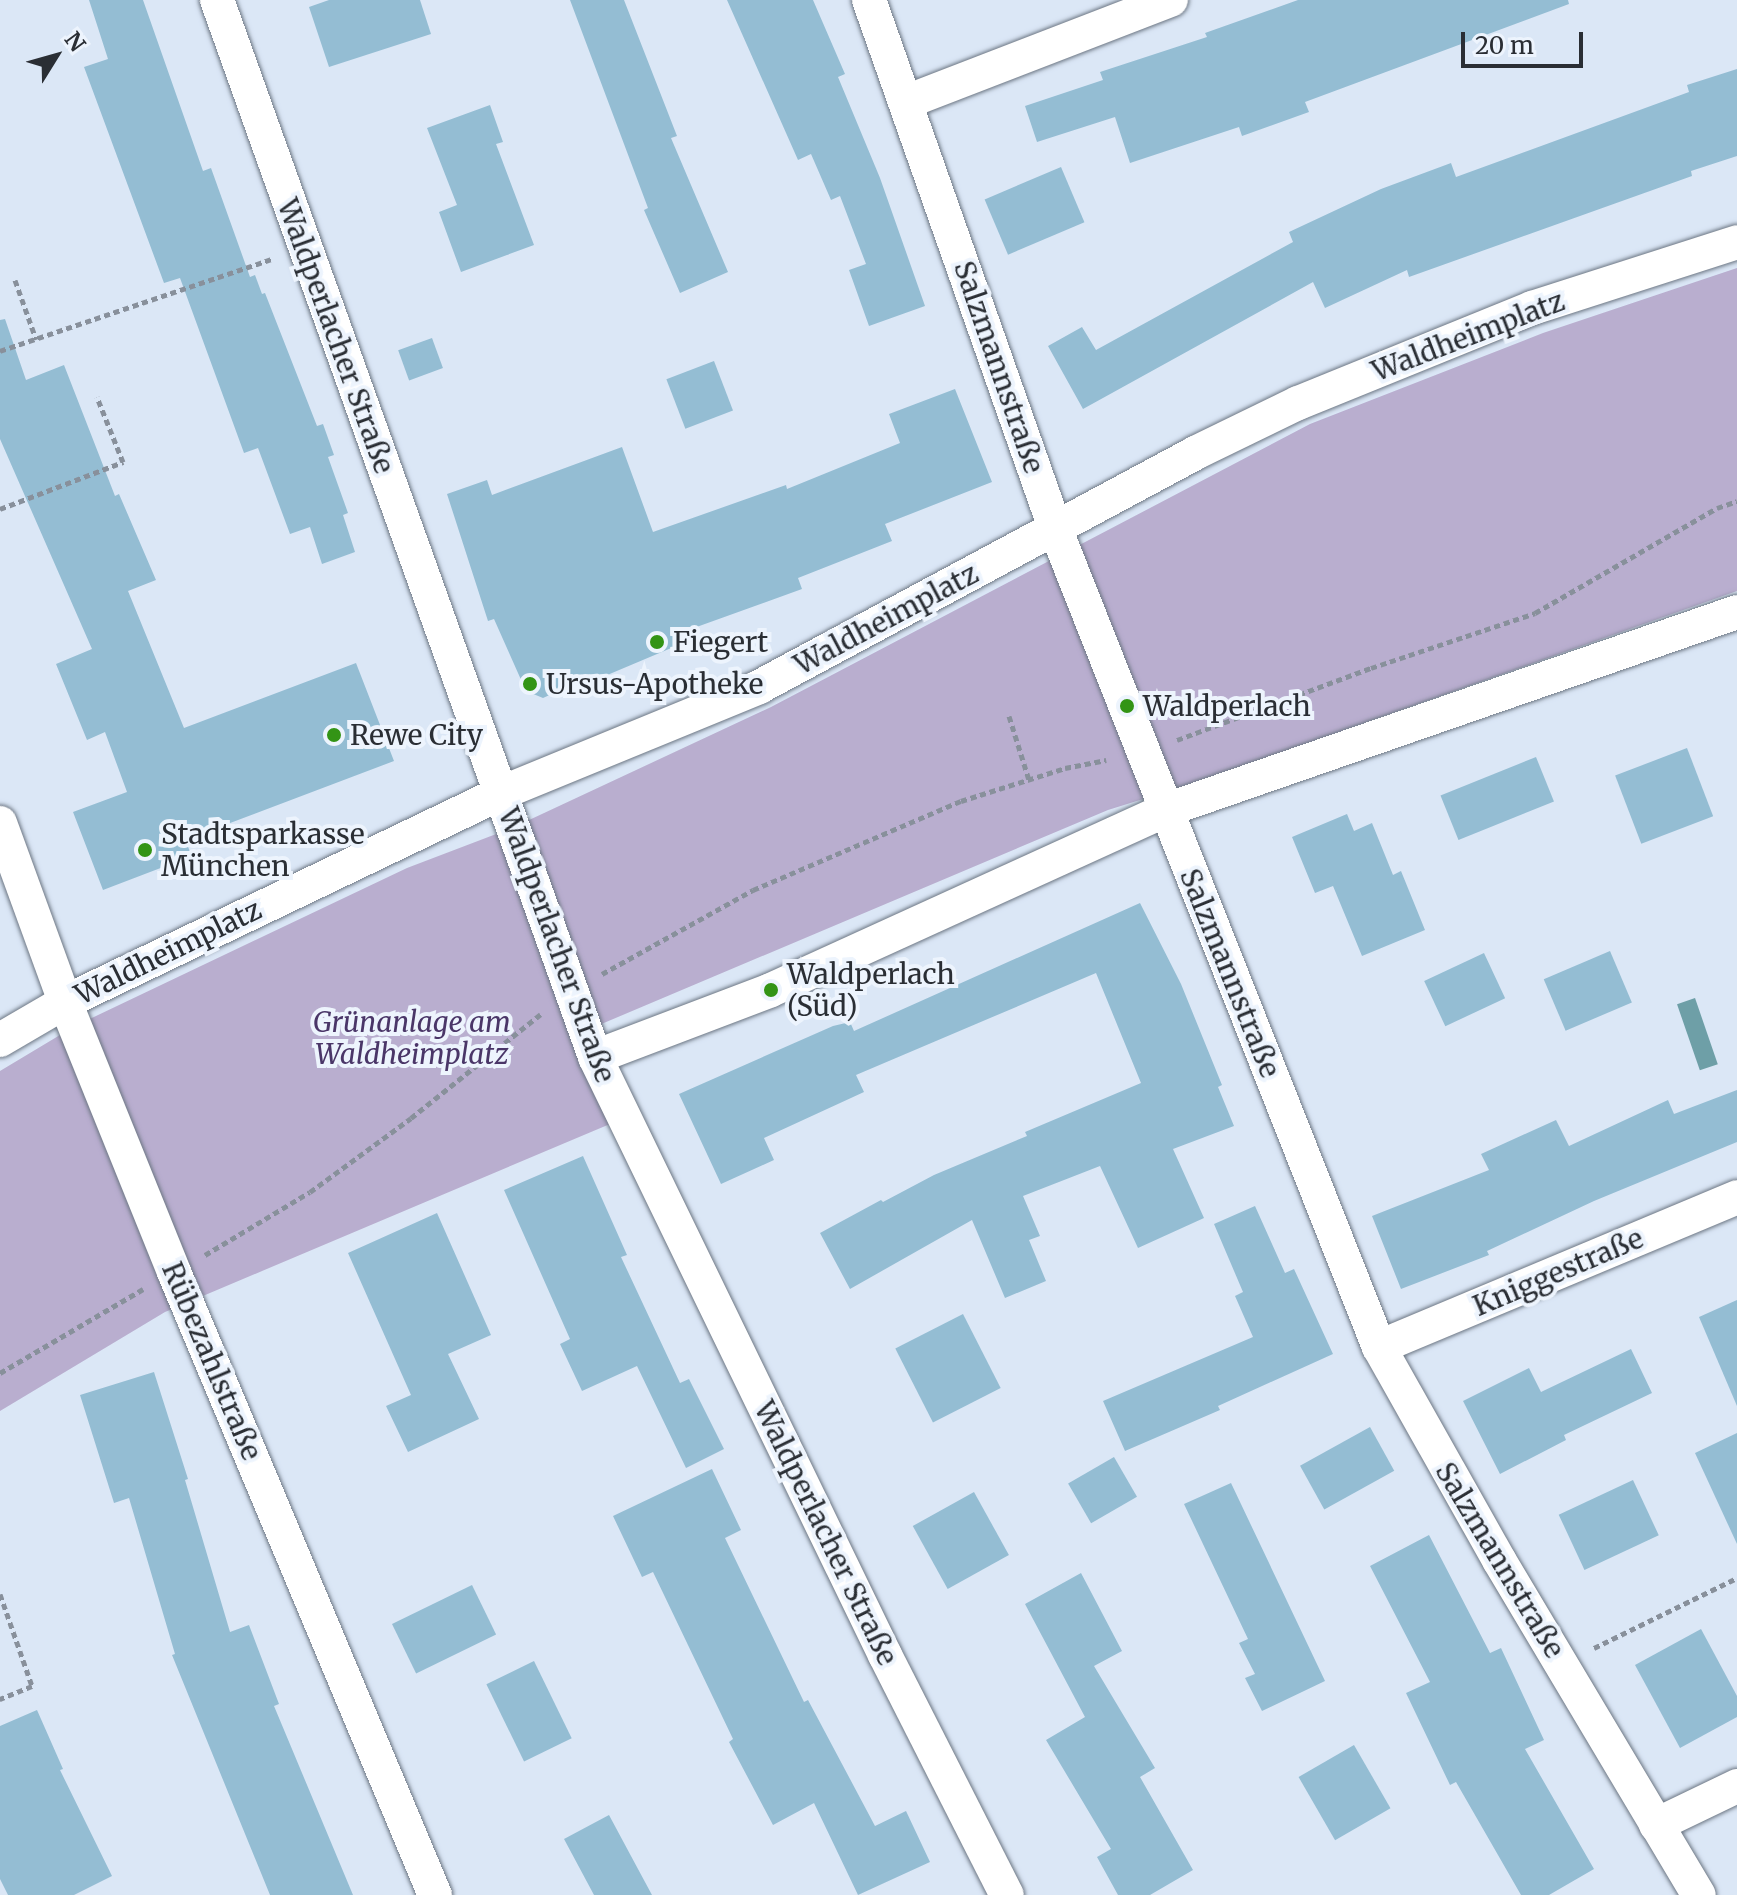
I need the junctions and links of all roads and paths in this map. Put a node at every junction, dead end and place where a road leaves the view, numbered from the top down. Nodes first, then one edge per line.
1 (217, 0) edge
2 (869, 0) edge
3 (1171, 0) edge
4 (906, 102) junction
5 (1737, 242) edge
6 (305, 248) junction
7 (15, 280) dead end
8 (36, 339) junction
9 (0, 351) edge
10 (97, 397) dead end
11 (1737, 501) edge
12 (0, 509) edge
13 (1055, 528) junction
14 (1737, 612) edge
15 (1009, 716) dead end
16 (1144, 752) junction
17 (1029, 780) junction
18 (501, 793) junction
19 (1166, 810) junction
20 (0, 823) edge
21 (569, 992) junction
22 (65, 1002) junction
23 (0, 1040) edge
24 (595, 1057) junction
25 (1737, 1197) edge
26 (174, 1272) junction
27 (1379, 1347) junction
28 (0, 1373) edge
29 (1737, 1578) edge
30 (0, 1594) edge
31 (1562, 1664) junction
32 (0, 1699) edge
33 (1737, 1786) edge
34 (1656, 1825) junction
35 (435, 1895) edge
36 (1007, 1895) edge
37 (1699, 1895) edge

1 - 6 street, Waldperlacher Straße
2 - 4 street, Salzmannstraße
3 - 4 street
4 - 13 street, Salzmannstraße
5 - 13 street, Waldheimplatz
6 - 8 path
6 - 18 street, Waldperlacher Straße
7 - 8 path
8 - 9 path
10 - 12 path
11 - 16 path
13 - 16 street, Salzmannstraße
13 - 18 street, Waldheimplatz
14 - 19 street
15 - 17 path
16 - 17 path
16 - 19 street, Salzmannstraße
17 - 21 path
18 - 21 street, Waldperlacher Straße
18 - 22 street, Waldheimplatz
19 - 24 street
19 - 27 street, Salzmannstraße
20 - 22 street, Rübezahlstraße
21 - 24 street, Waldperlacher Straße
21 - 26 path
22 - 23 street, Waldheimplatz
22 - 26 street, Rübezahlstraße
24 - 36 street, Waldperlacher Straße
25 - 27 street, Kniggestraße
26 - 28 path
26 - 35 street, Rübezahlstraße
27 - 31 street, Salzmannstraße
29 - 31 path
30 - 32 path
31 - 34 street, Salzmannstraße
33 - 34 street
34 - 37 street, Salzmannstraße

